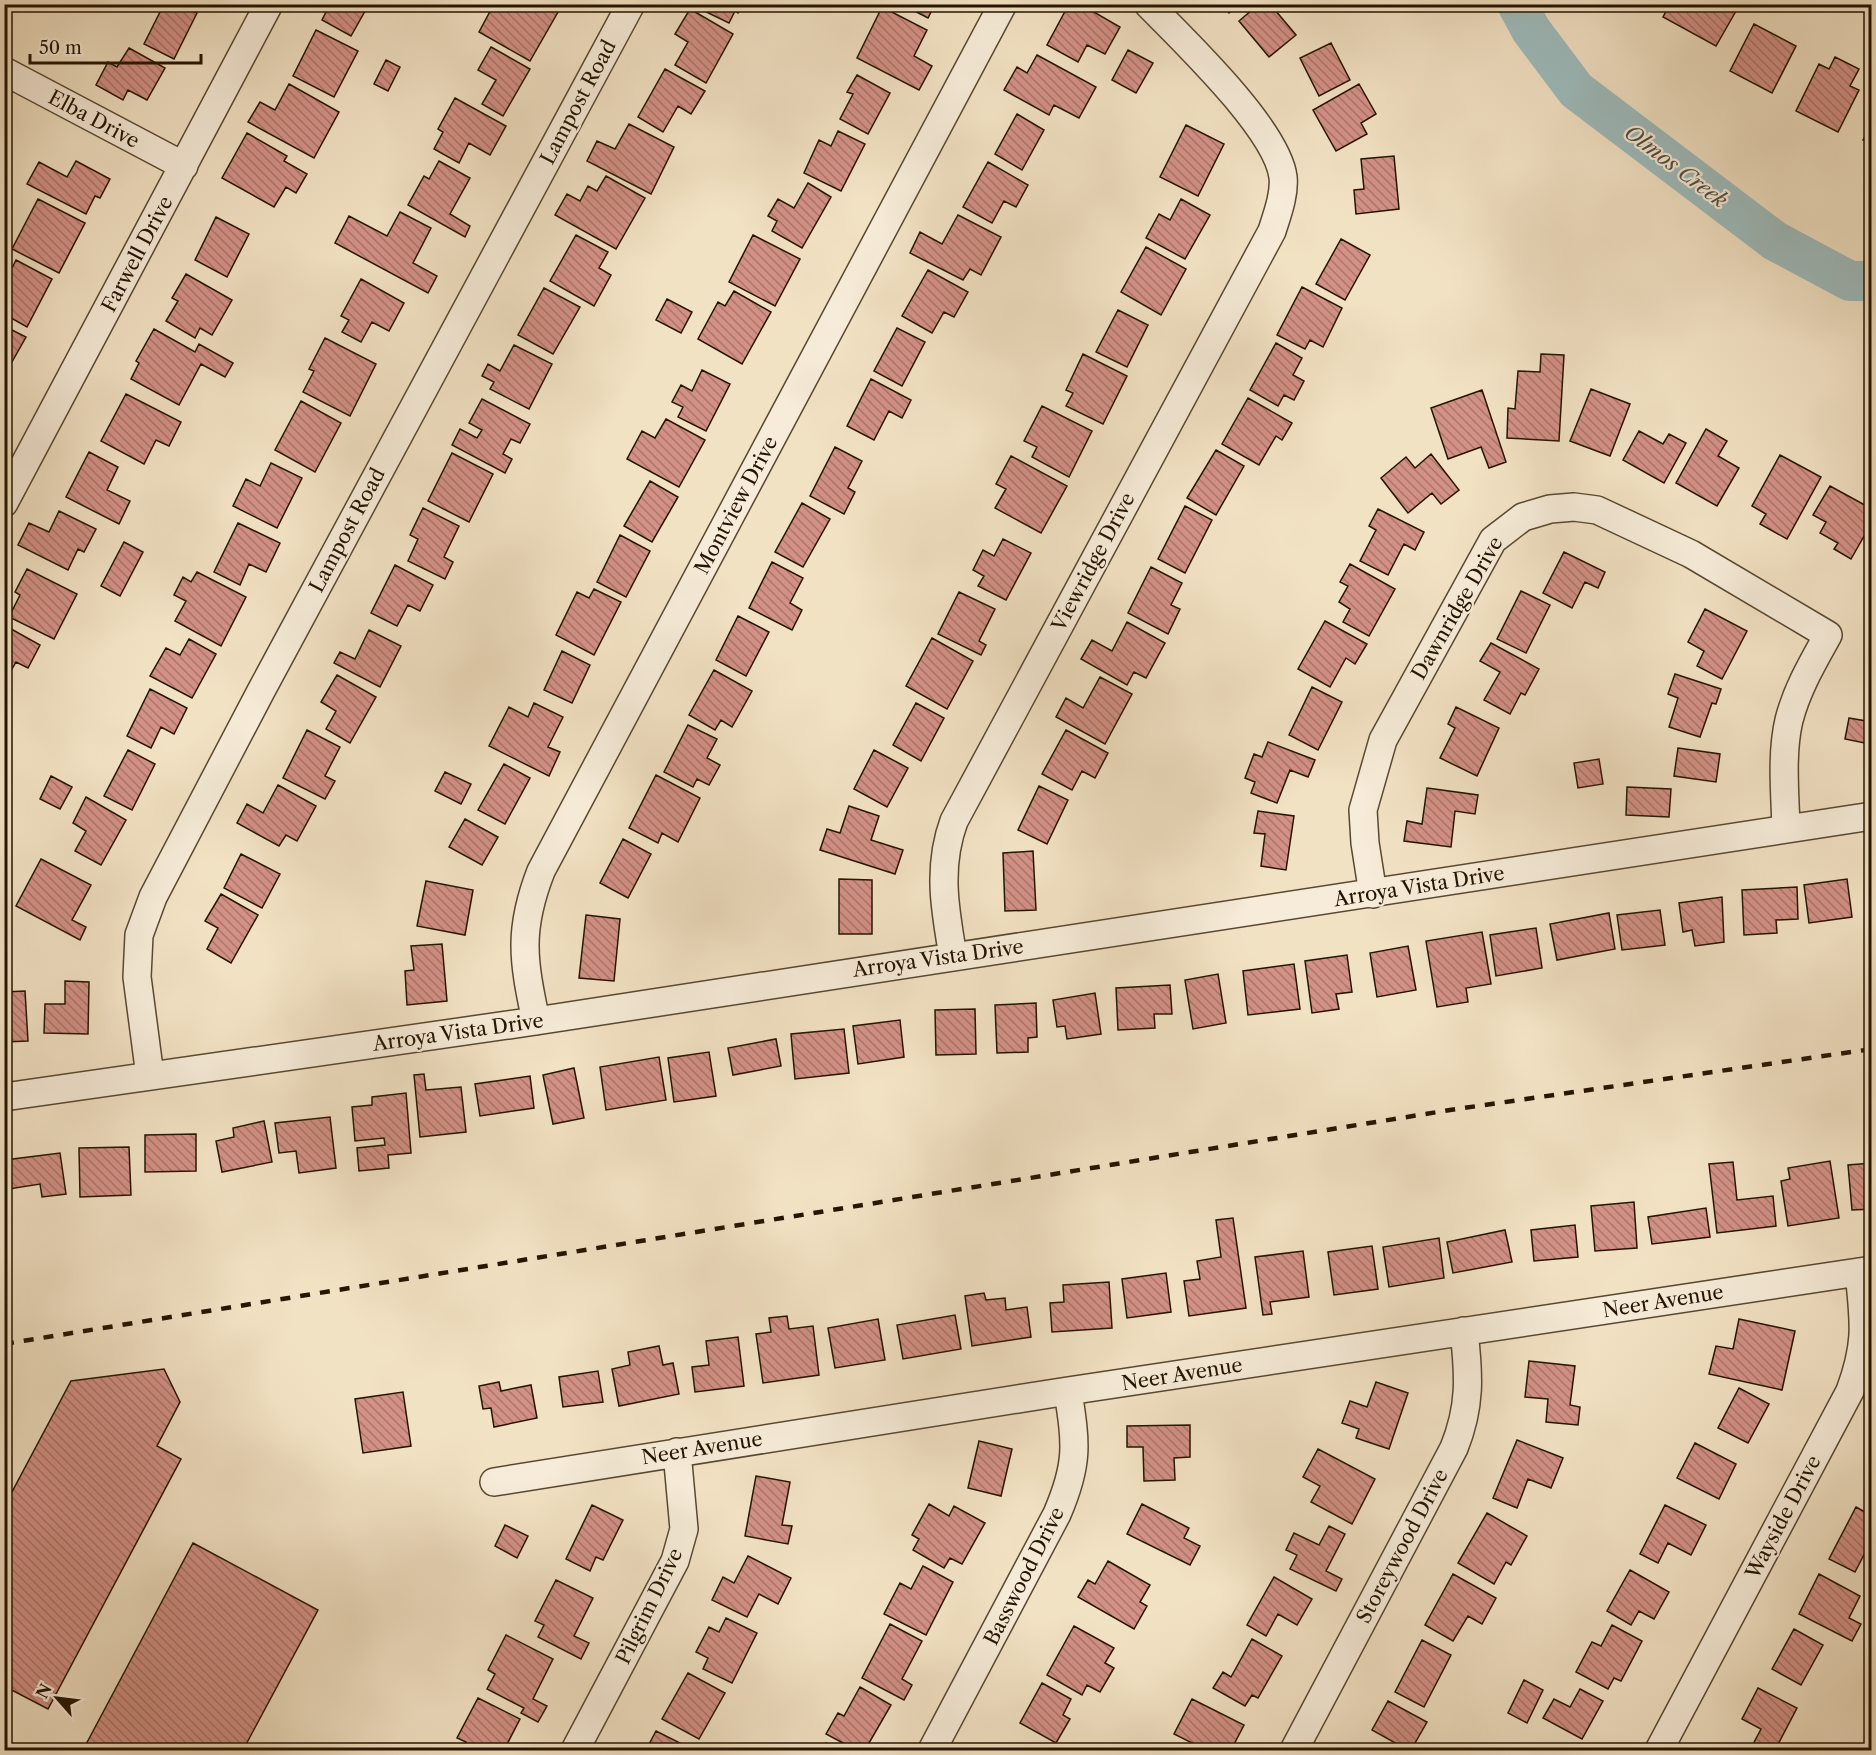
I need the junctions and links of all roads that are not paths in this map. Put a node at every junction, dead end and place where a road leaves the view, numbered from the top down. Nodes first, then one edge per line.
1 (269, 4) edge
2 (631, 4) edge
3 (1003, 4) edge
4 (1148, 4) edge
5 (4, 72) edge
6 (184, 166) junction
7 (4, 503) edge
8 (1872, 816) edge
9 (1786, 828) junction
10 (1373, 894) junction
11 (954, 956) junction
12 (536, 1021) junction
13 (150, 1076) junction
14 (4, 1097) edge
15 (1865, 1271) edge
16 (1464, 1331) junction
17 (1068, 1391) junction
18 (677, 1452) junction
19 (494, 1482) dead end
20 (575, 1750) edge
21 (932, 1750) edge
22 (1294, 1750) edge
23 (1659, 1750) edge

1 - 6 street, Farwell Drive
2 - 13 street, Lampost Road
3 - 12 street, Montview Drive
4 - 11 street, Viewridge Drive
5 - 6 street, Elba Drive
6 - 7 street, Farwell Drive
8 - 9 street, Arroya Vista Drive
9 - 10 street, Arroya Vista Drive
9 - 10 street, Dawnridge Drive
10 - 11 street, Arroya Vista Drive
11 - 12 street, Arroya Vista Drive
12 - 13 street, Arroya Vista Drive
13 - 14 street, Arroya Vista Drive
15 - 16 street, Neer Avenue
15 - 23 street, Wayside Drive
16 - 17 street, Neer Avenue
16 - 22 street, Storeywood Drive
17 - 18 street, Neer Avenue
17 - 21 street, Basswood Drive
18 - 19 street, Neer Avenue
18 - 20 street, Pilgrim Drive

